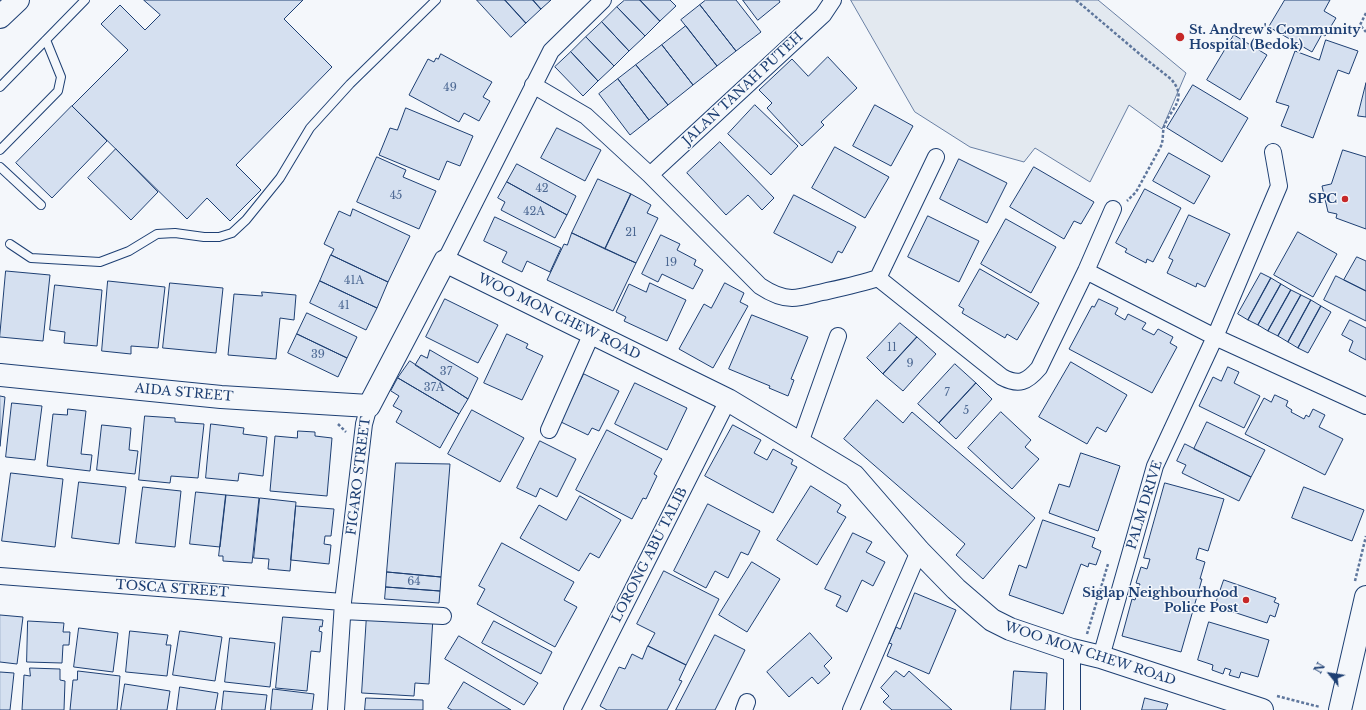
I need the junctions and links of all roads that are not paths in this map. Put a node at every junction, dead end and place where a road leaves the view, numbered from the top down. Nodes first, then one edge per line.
1 (18, 0) edge
2 (85, 0) edge
3 (436, 0) edge
4 (603, 0) edge
5 (833, 0) edge
6 (0, 17) edge
7 (46, 40) junction
8 (533, 85) junction
9 (0, 87) edge
10 (0, 150) edge
11 (1273, 152) dead end
12 (936, 157) dead end
13 (0, 167) edge
14 (650, 176) junction
15 (41, 204) dead end
16 (1113, 209) road end
17 (10, 244) dead end
18 (444, 261) junction
19 (1086, 271) junction
20 (878, 278) junction
21 (592, 333) junction
22 (838, 336) dead end
23 (1215, 337) junction
24 (0, 375) edge
25 (728, 400) junction
26 (369, 406) junction
27 (1366, 406) edge
28 (549, 430) dead end
29 (800, 443) junction
30 (919, 551) junction
31 (0, 576) edge
32 (1366, 597) edge
33 (343, 607) junction
34 (443, 616) dead end
35 (1072, 650) junction
36 (1101, 657) junction
37 (1366, 661) edge
38 (1236, 706) edge
39 (336, 710) edge
40 (572, 710) edge
41 (851, 710) edge
42 (1072, 710) edge
43 (1262, 710) edge
44 (1340, 710) edge
45 (1355, 710) edge

1 - 6 street
2 - 7 lane
3 - 17 lane
4 - 8 street
5 - 14 street, JALAN TANAH PUTEH
7 - 9 lane
7 - 10 lane
8 - 14 street
8 - 18 street
11 - 23 street, PALM DRIVE
12 - 20 street
13 - 15 lane
14 - 20 street
16 - 19 street
18 - 21 street, WOO MON CHEW ROAD
18 - 26 street, FIGARO STREET
19 - 20 street
19 - 23 street
21 - 25 street, WOO MON CHEW ROAD
21 - 28 street
22 - 29 street
23 - 27 street
23 - 36 street, PALM DRIVE
24 - 26 street, AIDA STREET
25 - 29 street, WOO MON CHEW ROAD
25 - 40 street, LORONG ABU TALIB
26 - 33 street, FIGARO STREET
29 - 30 street, WOO MON CHEW ROAD
30 - 35 street, WOO MON CHEW ROAD
30 - 41 street
31 - 33 street, TOSCA STREET
32 - 44 street
33 - 34 street, TOSCA STREET
33 - 39 street, FIGARO STREET
35 - 36 street, WOO MON CHEW ROAD
35 - 42 street
36 - 38 street, WOO MON CHEW ROAD
37 - 45 street
38 - 43 street, WOO MON CHEW ROAD

